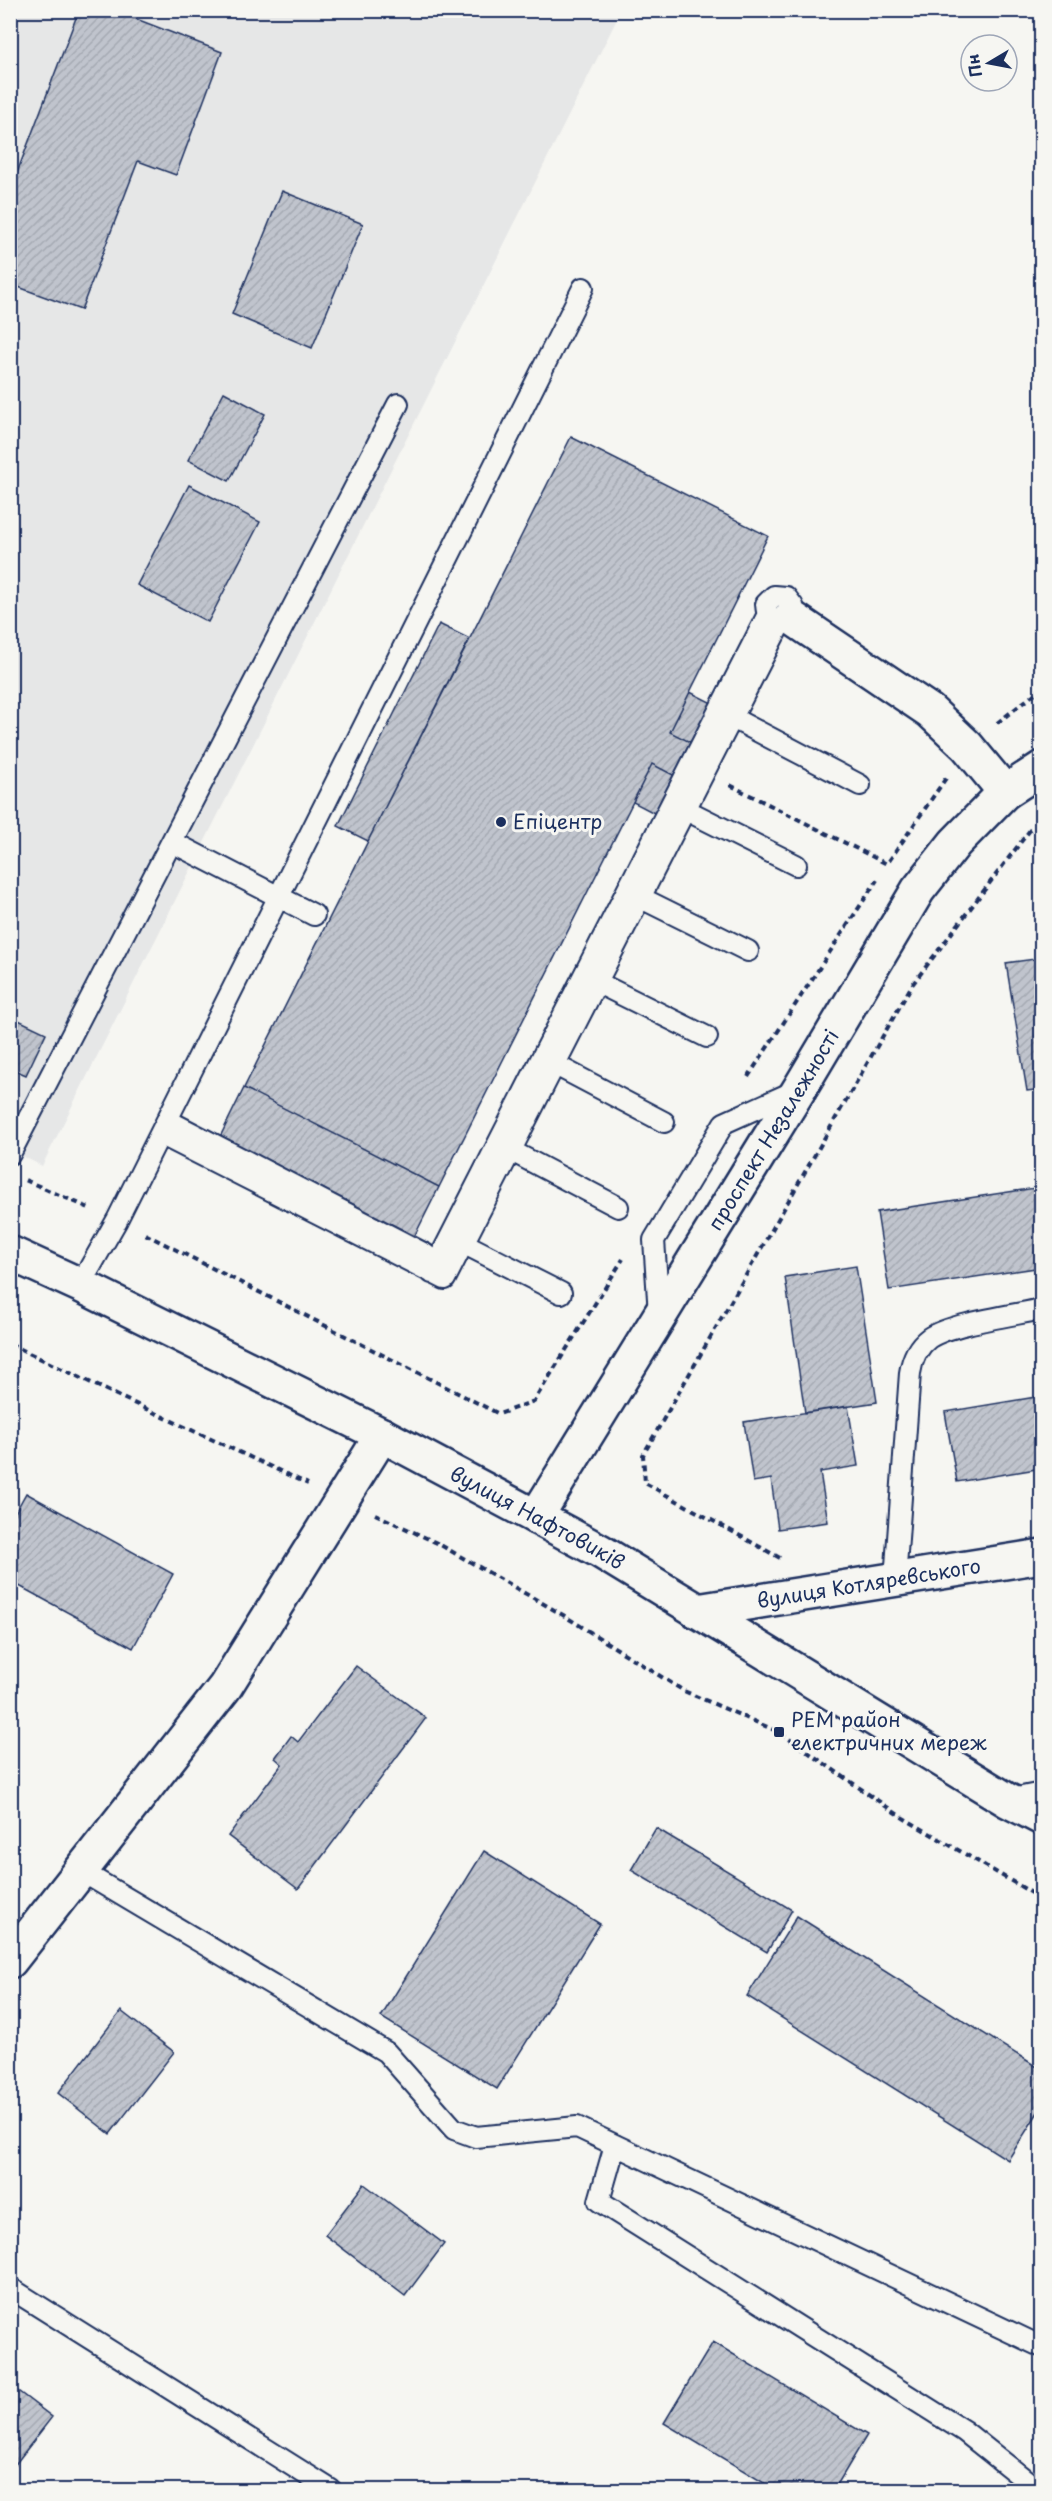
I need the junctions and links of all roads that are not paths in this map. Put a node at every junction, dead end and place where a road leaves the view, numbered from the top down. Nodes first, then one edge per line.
1 (583, 288) dead end
2 (398, 404) dead end
3 (779, 619) joint
4 (726, 714) junction
5 (1041, 768) edge
6 (860, 785) dead end
7 (1005, 792) junction
8 (679, 806) junction
9 (172, 842) junction
10 (796, 866) dead end
11 (634, 894) junction
12 (279, 897) junction
13 (314, 915) dead end
14 (748, 951) dead end
15 (591, 979) junction
16 (707, 1037) dead end
17 (548, 1061) junction
18 (800, 1088) junction
19 (664, 1122) dead end
20 (163, 1127) junction
21 (505, 1147) junction
22 (10, 1154) edge
23 (618, 1207) dead end
24 (457, 1240) junction
25 (10, 1253) edge
26 (80, 1285) junction
27 (561, 1293) dead end
28 (1041, 1309) edge
29 (659, 1318) junction
30 (382, 1435) junction
31 (536, 1516) junction
32 (1041, 1556) edge
33 (895, 1580) junction
34 (697, 1611) junction
35 (1041, 1793) edge
36 (1007, 1800) junction
37 (1041, 1818) edge
38 (81, 1871) junction
39 (10, 1961) edge
40 (615, 2145) junction
41 (10, 2288) edge
42 (1041, 2347) edge
43 (331, 2490) edge
44 (1038, 2490) edge

1 - 12 lane
2 - 9 lane
3 - 4 lane
3 - 7 street
4 - 6 lane
4 - 8 lane
4 - 8 lane
5 - 7 street, проспект Незалежності
7 - 18 street, проспект Незалежності
8 - 10 lane
8 - 11 lane
9 - 12 lane
9 - 22 lane
11 - 14 lane
11 - 15 lane
12 - 13 lane
12 - 20 lane
15 - 16 lane
15 - 17 lane
17 - 19 lane
17 - 21 lane
18 - 29 street, проспект Незалежності
18 - 29 lane
20 - 24 lane
20 - 26 lane
21 - 23 lane
21 - 24 lane
24 - 27 lane
25 - 26 street, вулиця Нафтовиків
26 - 30 street, вулиця Нафтовиків
28 - 33 lane
29 - 31 street, проспект Незалежності
30 - 31 street, вулиця Нафтовиків
30 - 38 street
31 - 34 street, вулиця Нафтовиків
32 - 33 street, вулиця Котляревського
33 - 34 street, вулиця Котляревського
34 - 36 street, вулиця Нафтовиків
35 - 36 lane
36 - 37 street, вулиця Нафтовиків
38 - 39 street
38 - 40 lane
40 - 42 lane
40 - 44 lane
41 - 43 lane

